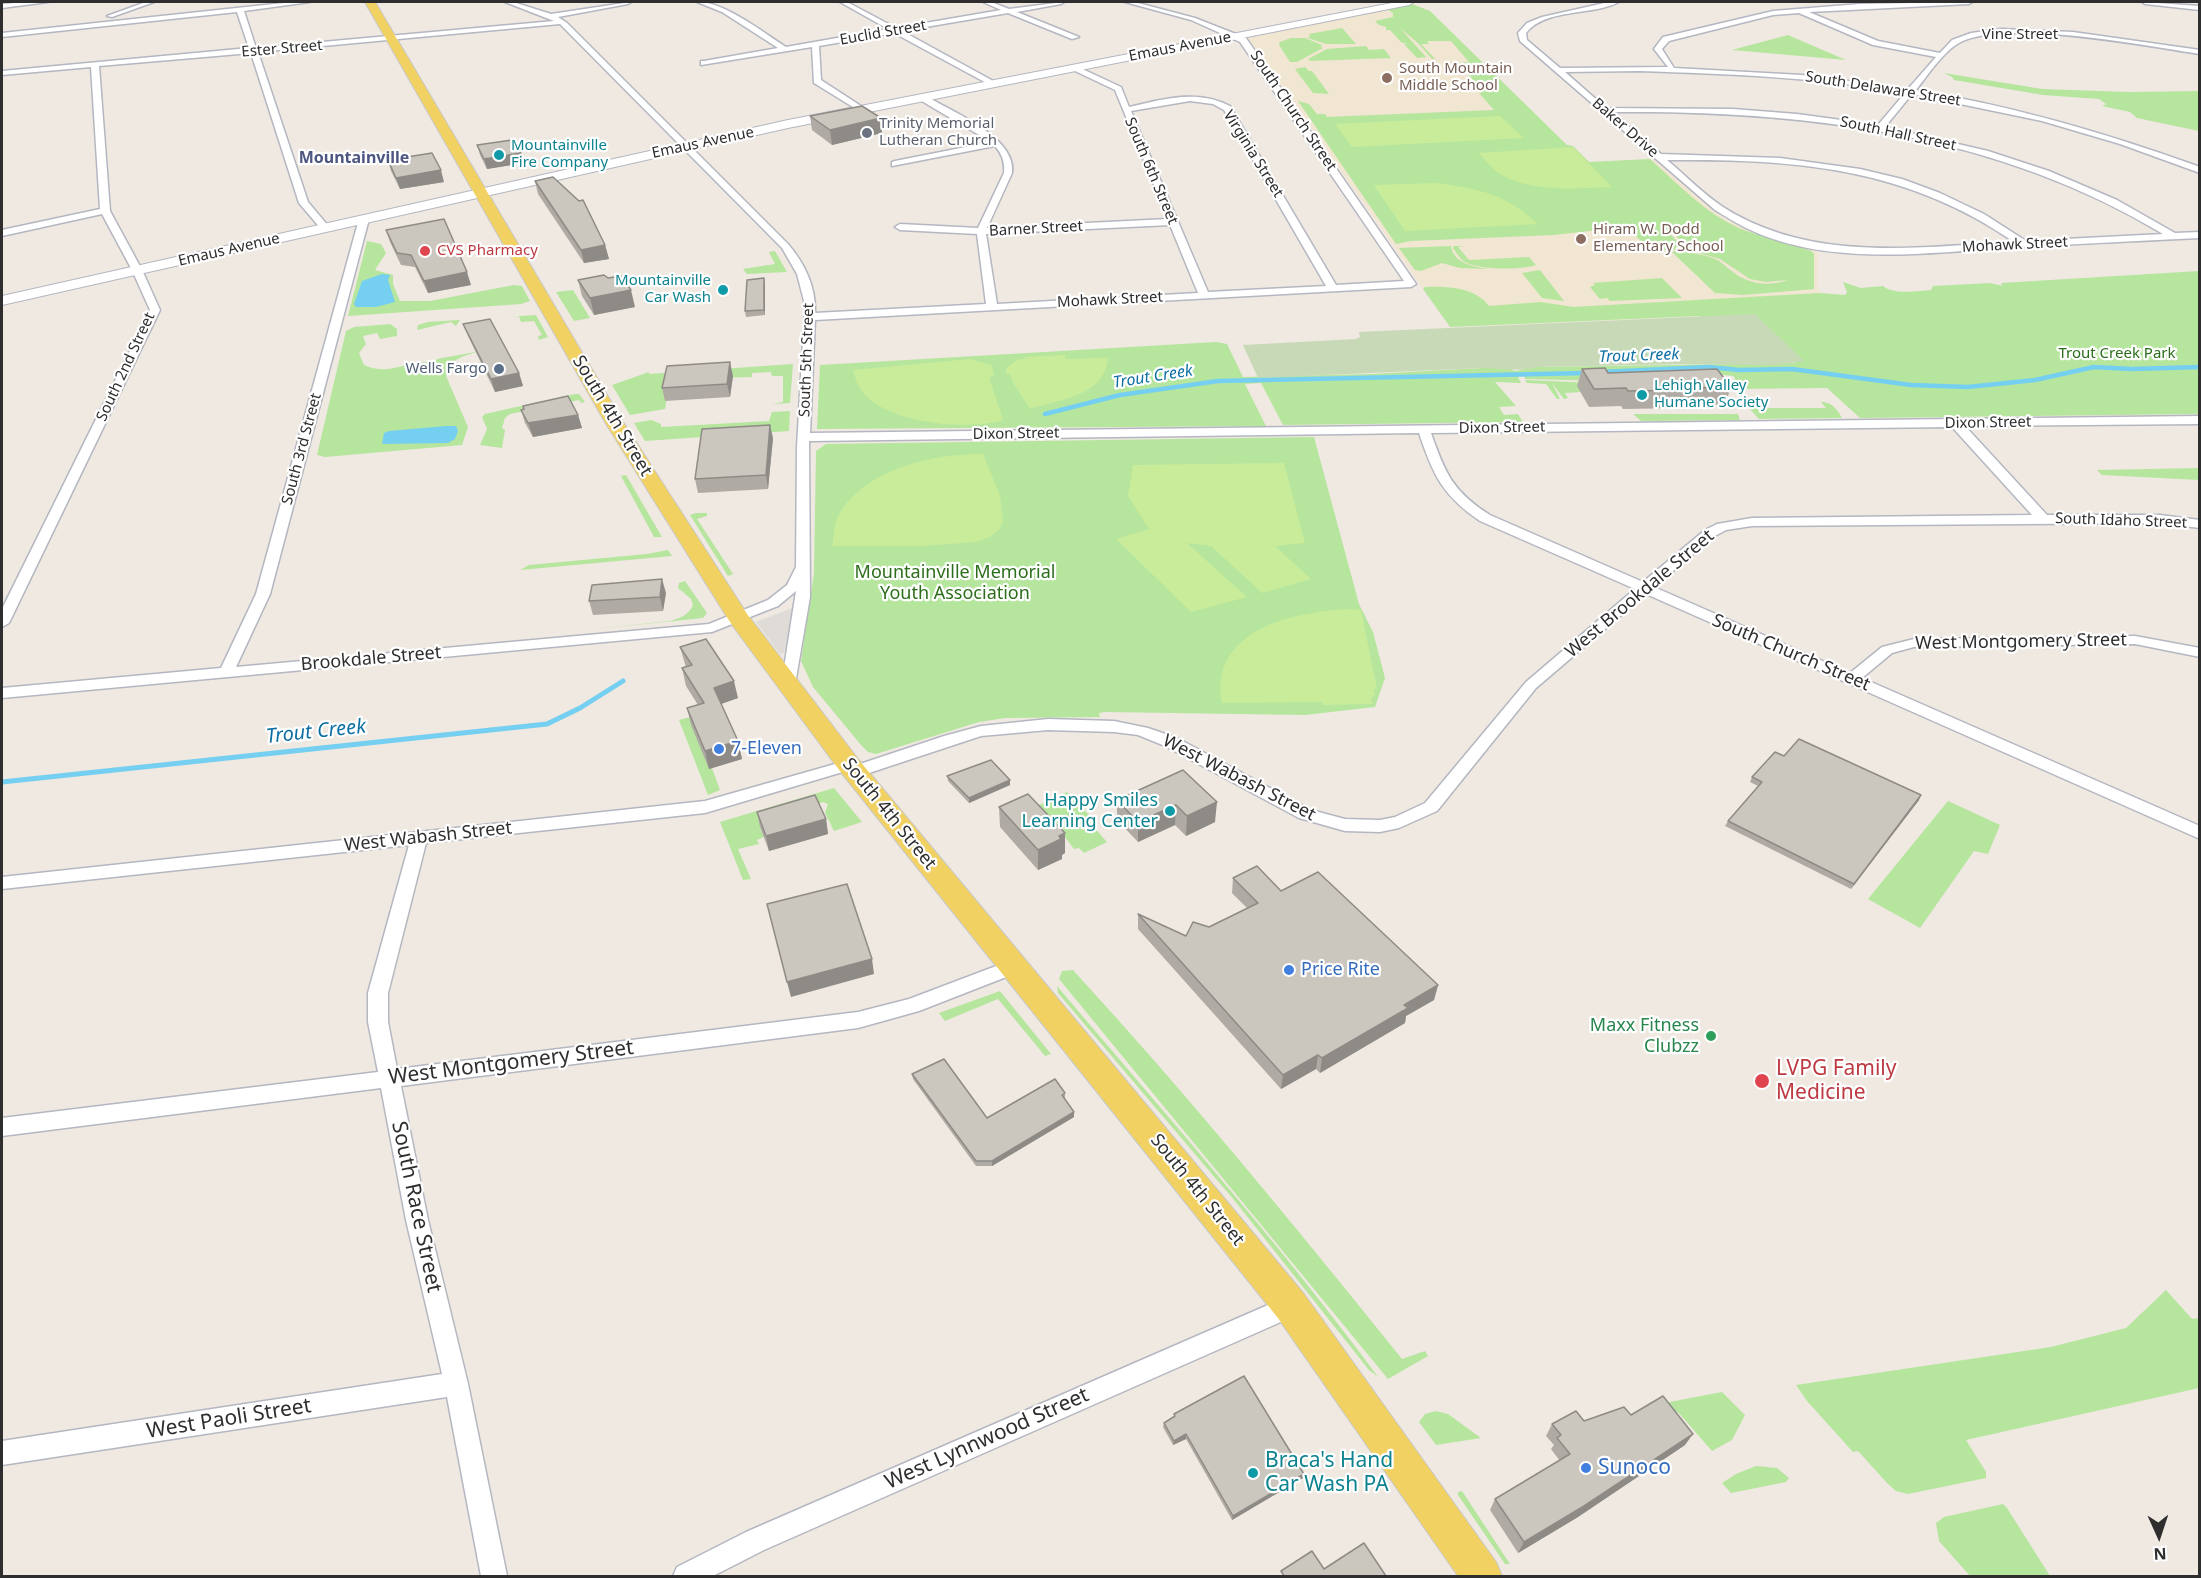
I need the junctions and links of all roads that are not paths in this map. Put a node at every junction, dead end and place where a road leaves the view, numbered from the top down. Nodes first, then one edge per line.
1 (45, 2) edge
2 (152, 2) edge
3 (307, 2) edge
4 (370, 2) edge
5 (508, 2) edge
6 (628, 2) edge
7 (700, 2) edge
8 (843, 2) edge
9 (986, 2) edge
10 (1061, 2) edge
11 (1128, 2) edge
12 (1409, 2) edge
13 (1616, 2) edge
14 (1778, 2) edge
15 (1969, 2) edge
16 (2145, 2) edge
17 (1910, 3) edge
18 (7, 4) edge
19 (2199, 8) edge
20 (240, 9) junction
21 (1009, 11) junction
22 (1799, 11) junction
23 (551, 16) junction
24 (2, 18) edge
25 (562, 22) junction
26 (84, 26) junction
27 (896, 30) junction
28 (2, 35) edge
29 (1236, 36) junction
30 (1075, 37) dead end
31 (392, 39) junction
32 (815, 44) junction
33 (785, 49) junction
34 (254, 51) junction
35 (2199, 52) edge
36 (1942, 56) junction
37 (704, 63) dead end
38 (95, 65) junction
39 (1671, 67) junction
40 (1076, 68) junction
41 (1557, 70) junction
42 (2, 73) edge
43 (992, 84) junction
44 (1910, 91) junction
45 (922, 98) junction
46 (861, 110) junction
47 (1125, 110) junction
48 (1605, 110) junction
49 (1880, 128) junction
50 (997, 143) junction
51 (686, 147) junction
52 (1659, 158) junction
53 (895, 164) dead end
54 (2199, 170) edge
55 (481, 192) junction
56 (105, 211) junction
57 (364, 219) junction
58 (1172, 222) junction
59 (900, 227) dead end
60 (325, 228) junction
61 (981, 231) junction
62 (2, 232) edge
63 (2199, 235) edge
64 (2173, 236) junction
65 (2024, 244) junction
66 (1831, 248) joint
67 (137, 270) junction
68 (1411, 284) joint
69 (1334, 288) junction
70 (1204, 295) junction
71 (2, 301) edge
72 (992, 307) junction
73 (809, 317) junction
74 (2199, 420) edge
75 (1955, 423) junction
76 (1424, 429) junction
77 (804, 436) junction
78 (2043, 519) junction
79 (2199, 524) edge
80 (803, 567) junction
81 (1644, 590) junction
82 (738, 617) junction
83 (2, 623) edge
84 (2199, 653) edge
85 (226, 673) junction
86 (1852, 679) junction
87 (789, 687) junction
88 (2, 693) edge
89 (852, 768) junction
90 (1380, 826) joint
91 (2199, 833) edge
92 (419, 838) junction
93 (2, 883) edge
94 (1012, 966) junction
95 (389, 1077) junction
96 (2, 1127) edge
97 (1291, 1306) junction
98 (456, 1384) junction
99 (2, 1453) edge
100 (494, 1576) edge
101 (686, 1576) edge
102 (1482, 1576) edge

1 - 18 street
2 - 26 street
3 - 20 street
4 - 31 main road, South 4th Street
5 - 23 street, South 5th Street
6 - 23 street
7 - 33 street
8 - 27 street
9 - 21 street
10 - 21 street, Euclid Street
11 - 29 street, South Church Street
12 - 29 main road, Emaus Avenue
13 - 41 street, Baker Drive
14 - 22 street
15 - 17 street
16 - 19 street
17 - 22 street
18 - 24 street
20 - 26 street
20 - 34 street
21 - 27 street, Euclid Street
21 - 30 street
22 - 36 street
22 - 39 street
23 - 25 street, South 5th Street
25 - 31 street, Ester Street
25 - 51 street, South 5th Street
26 - 28 street
27 - 32 street, Euclid Street
27 - 43 street
29 - 40 main road, Emaus Avenue
29 - 68 street, South Church Street
31 - 34 street, Ester Street
31 - 55 main road, South 4th Street
32 - 33 street, Euclid Street
32 - 46 street
33 - 37 street, Euclid Street
34 - 38 street, Ester Street
34 - 60 street
35 - 36 street, Vine Street
36 - 44 street, Vine Street
38 - 42 street, Ester Street
38 - 56 street, South 2nd Street
39 - 41 street, South Delaware Street
39 - 44 street, South Delaware Street
40 - 43 main road, Emaus Avenue
40 - 47 street, South 6th Street
41 - 48 street, Baker Drive
43 - 45 main road, Emaus Avenue
44 - 49 street, Vine Street
44 - 54 street, South Delaware Street
45 - 46 main road, Emaus Avenue
45 - 50 street
46 - 51 main road, Emaus Avenue
47 - 58 street, South 6th Street
47 - 69 street, Virginia Street
48 - 49 street, South Hall Street
48 - 52 street, Baker Drive
49 - 64 street, South Hall Street
50 - 53 street
50 - 61 street
51 - 55 main road, Emaus Avenue
51 - 73 street, South 5th Street
52 - 65 street
52 - 66 street, Baker Drive
55 - 57 main road, Emaus Avenue
55 - 82 main road, South 4th Street
56 - 62 street
56 - 67 street, South 2nd Street
57 - 60 main road, Emaus Avenue
57 - 85 street, South 3rd Street
58 - 61 street, Barner Street
58 - 70 street, South 6th Street
59 - 61 street, Barner Street
60 - 67 main road, Emaus Avenue
61 - 72 street
63 - 64 street, Mohawk Street
64 - 65 street, Mohawk Street
65 - 66 street, Mohawk Street
67 - 71 main road, Emaus Avenue
67 - 83 street, South 2nd Street
68 - 69 street, Mohawk Street
69 - 70 street, Mohawk Street
70 - 72 street, Mohawk Street
72 - 73 street, Mohawk Street
73 - 77 street, South 5th Street
74 - 75 street, Dixon Street
75 - 76 street, Dixon Street
75 - 78 street
76 - 77 street, Dixon Street
76 - 81 street, South Church Street
77 - 80 street, South 5th Street
78 - 79 street, South Idaho Street
78 - 81 street, West Brookdale Street
80 - 82 street
80 - 87 street, South 5th Street
81 - 86 street, South Church Street
81 - 90 street, West Brookdale Street
82 - 85 street, Brookdale Street
82 - 87 main road, South 4th Street
84 - 86 street, West Montgomery Street
85 - 88 street, Brookdale Street
86 - 91 street, South Church Street
87 - 89 main road, South 4th Street
89 - 90 street, West Wabash Street
89 - 92 street, West Wabash Street
89 - 94 main road, South 4th Street
92 - 93 street, West Wabash Street
92 - 95 street, South Race Street
94 - 95 street, West Montgomery Street
94 - 97 main road, South 4th Street
95 - 96 street, West Montgomery Street
95 - 98 street, South Race Street
97 - 101 street, West Lynnwood Street
97 - 102 main road, South 4th Street
98 - 99 street, West Paoli Street
98 - 100 street, South Race Street

